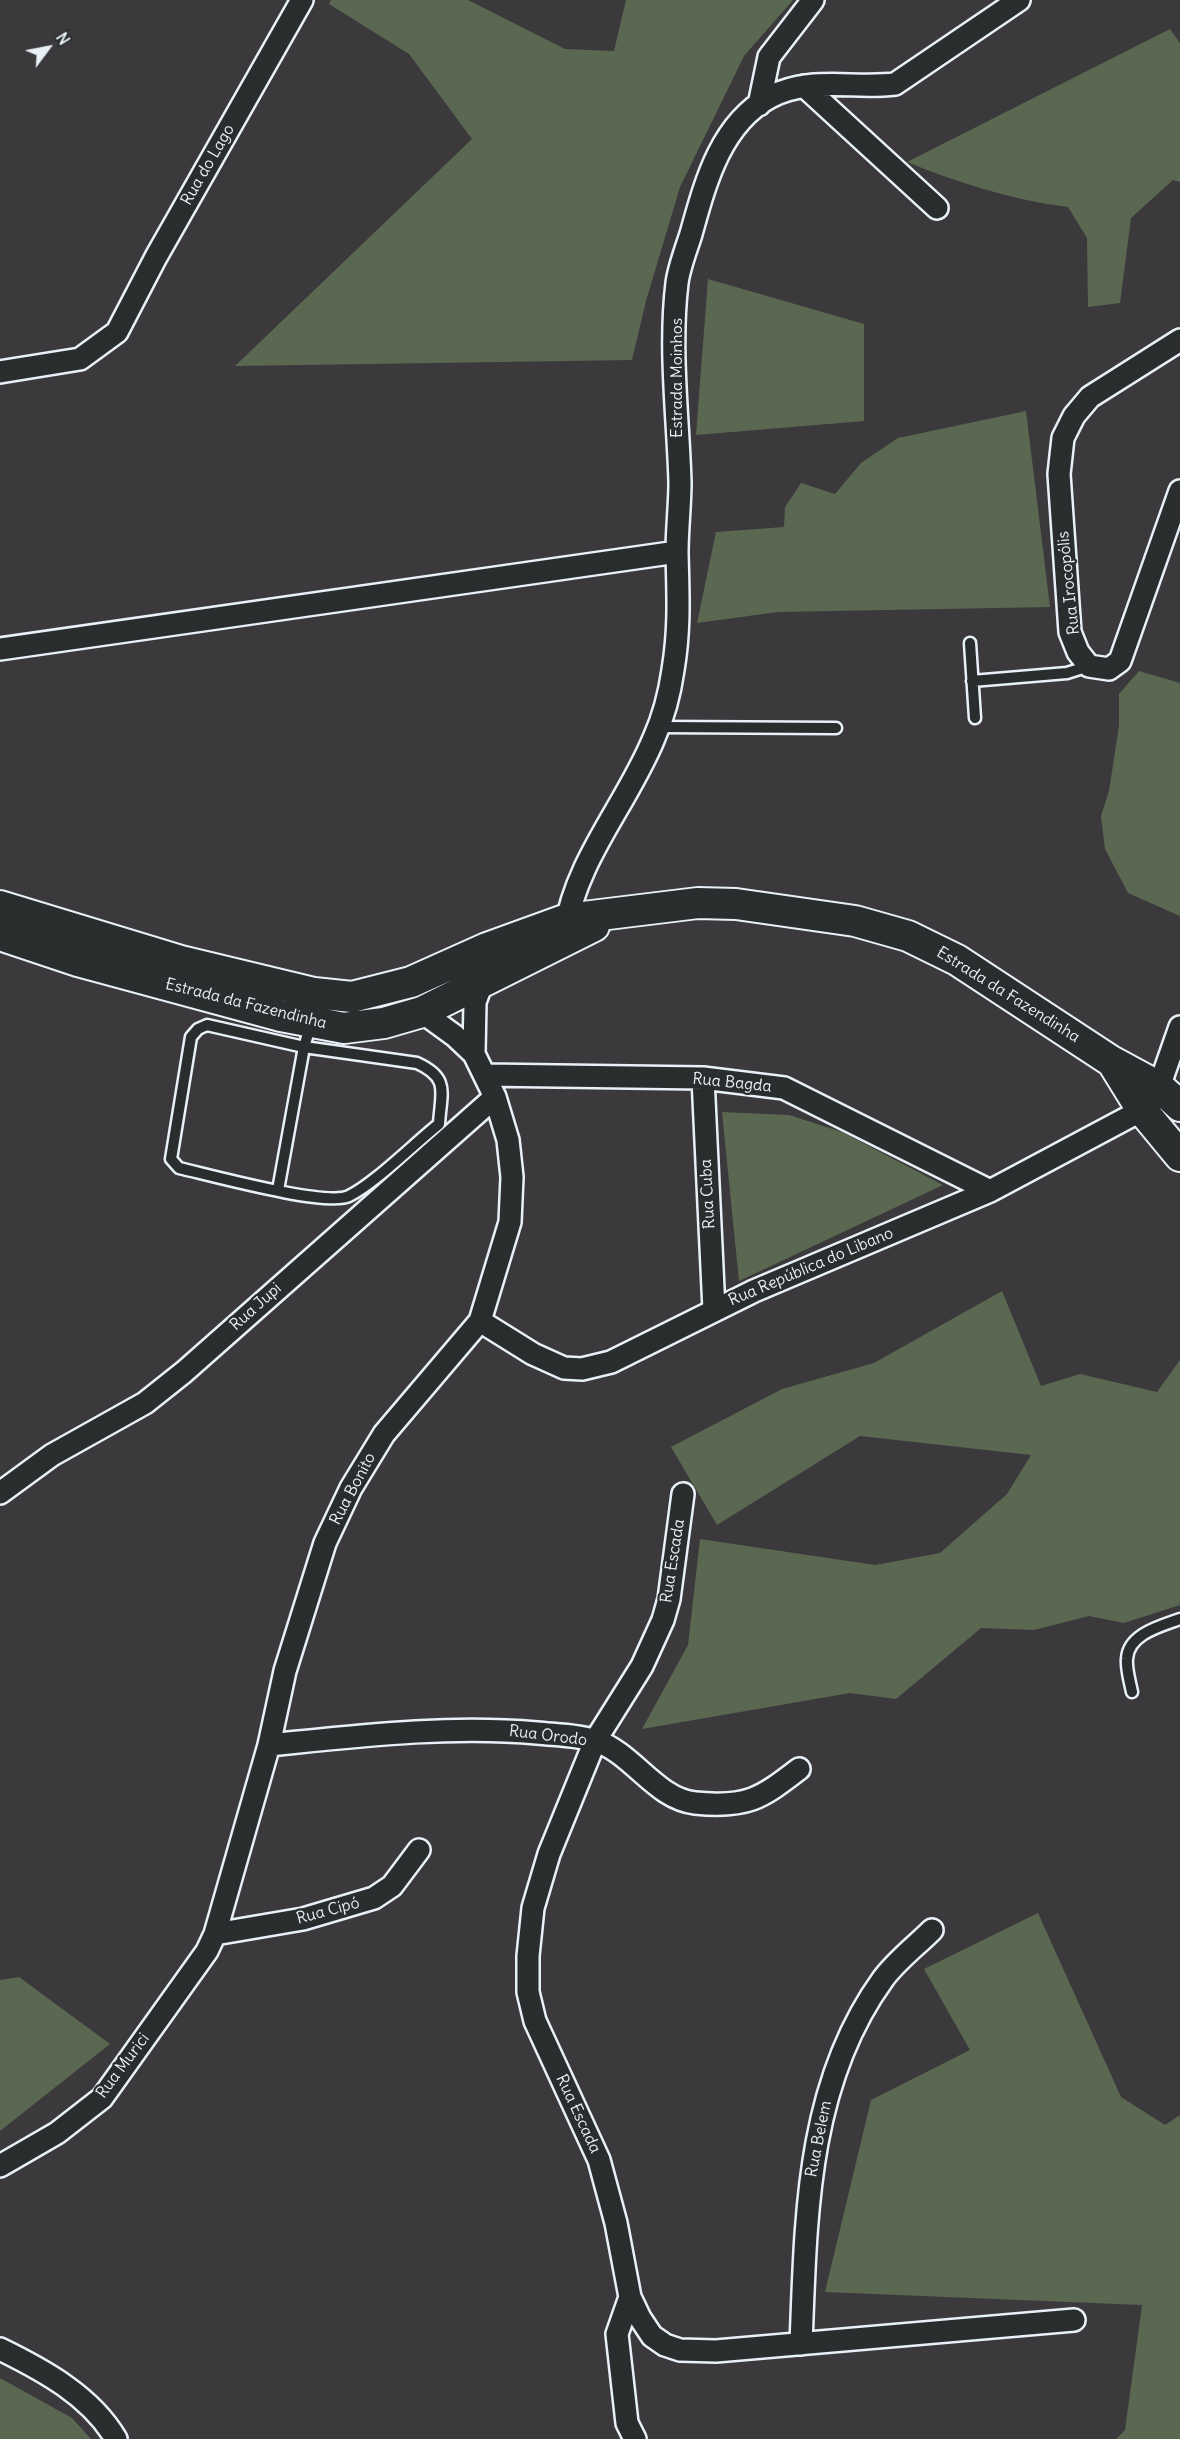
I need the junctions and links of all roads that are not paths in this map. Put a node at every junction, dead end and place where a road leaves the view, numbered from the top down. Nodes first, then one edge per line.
1 (302, 0) edge
2 (813, 0) edge
3 (1018, 0) edge
4 (804, 86) junction
5 (759, 105) junction
6 (937, 208) dead end
7 (1180, 340) edge
8 (0, 372) edge
9 (1180, 491) edge
10 (677, 552) junction
11 (970, 643) dead end
12 (0, 649) edge
13 (1089, 666) junction
14 (972, 681) junction
15 (975, 718) dead end
16 (657, 727) junction
17 (836, 728) dead end
18 (0, 906) edge
19 (565, 930) junction
20 (0, 935) edge
21 (482, 983) junction
22 (422, 1012) junction
23 (1180, 1027) edge
24 (307, 1035) junction
25 (474, 1054) junction
26 (485, 1075) junction
27 (703, 1078) junction
28 (495, 1097) junction
29 (1160, 1101) edge
30 (1180, 1156) edge
31 (278, 1190) junction
32 (990, 1191) junction
33 (714, 1310) junction
34 (480, 1322) junction
35 (0, 1493) edge
36 (683, 1494) dead end
37 (1180, 1619) edge
38 (1132, 1692) dead end
39 (595, 1741) junction
40 (269, 1745) junction
41 (799, 1769) dead end
42 (419, 1850) dead end
43 (932, 1930) dead end
44 (215, 1934) junction
45 (0, 2166) edge
46 (630, 2297) junction
47 (1074, 2320) dead end
48 (801, 2344) junction
49 (0, 2349) edge
50 (116, 2439) edge
51 (635, 2439) edge

1 - 8 street, Rua do Lago
2 - 5 street
3 - 4 street, Estrada Moinhos
4 - 5 street, Estrada Moinhos
4 - 6 street
5 - 10 street, Estrada Moinhos
7 - 13 street, Rua Irocopólis
9 - 13 street
10 - 12 street
10 - 16 street, Estrada Moinhos
11 - 14 lane
13 - 14 lane
14 - 15 lane
16 - 17 lane
16 - 19 street, Estrada Moinhos
18 - 19 main road, Estrada da Fazendinha
19 - 21 main road, Estrada da Fazendinha
19 - 29 main road, Estrada da Fazendinha
20 - 24 main road, Estrada da Fazendinha
21 - 22 main road, Estrada da Fazendinha
21 - 25 street
22 - 24 main road, Estrada da Fazendinha
22 - 25 street
23 - 29 street
24 - 31 lane
24 - 31 lane
24 - 31 lane
25 - 26 street, Rua Bonito
26 - 27 street, Rua Bagda
26 - 28 street, Rua Bonito
27 - 32 street, Rua Bagda
27 - 33 street, Rua Cuba
28 - 34 street, Rua Bonito
28 - 35 street, Rua Jupi
29 - 30 main road, Estrada da Fazendinha
29 - 32 street, Rua República do Libano
32 - 33 street, Rua República do Libano
33 - 34 street, Rua República do Libano
34 - 40 street, Rua Bonito
36 - 39 street, Rua Escada
37 - 38 lane
39 - 40 street, Rua Orodo
39 - 41 street, Rua Orodo
39 - 46 street, Rua Escada
40 - 44 street, Rua Bonito
42 - 44 street, Rua Cipó
43 - 48 street, Rua Belem
44 - 45 street, Rua Murici
46 - 48 street, Rua Escada
46 - 51 street
47 - 48 street, Rua Escada
49 - 50 street

